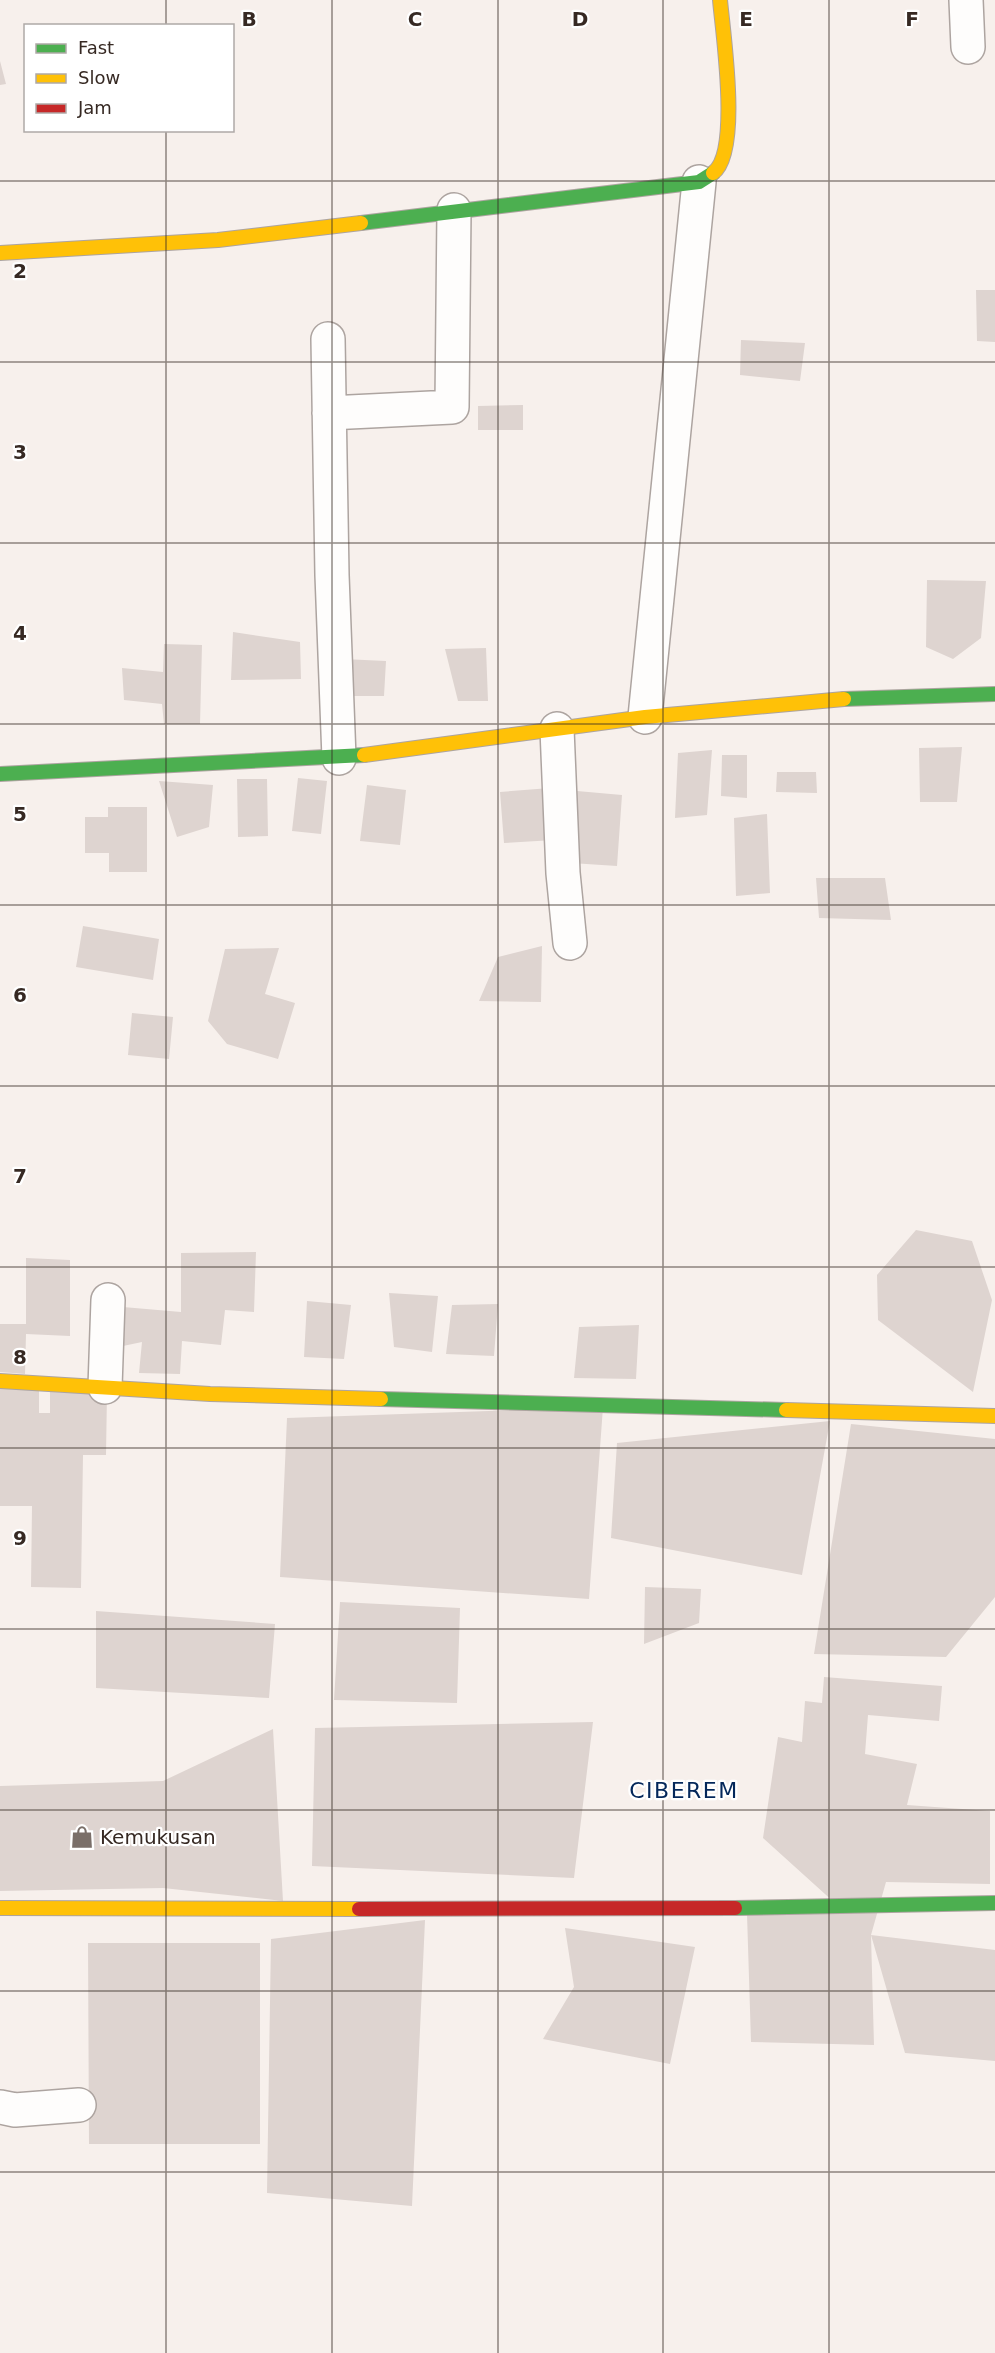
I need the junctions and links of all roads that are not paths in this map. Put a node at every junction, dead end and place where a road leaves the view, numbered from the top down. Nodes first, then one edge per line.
1 (720, 0) edge
2 (966, 0) edge
3 (968, 47) dead end
4 (699, 182) junction
5 (454, 210) junction
6 (0, 253) edge
7 (328, 339) dead end
8 (329, 414) junction
9 (995, 694) edge
10 (645, 717) junction
11 (557, 729) junction
12 (339, 758) junction
13 (0, 774) edge
14 (570, 943) dead end
15 (108, 1300) dead end
16 (0, 1381) edge
17 (105, 1387) junction
18 (995, 1416) edge
19 (995, 1903) edge
20 (0, 1908) edge
21 (80, 2105) dead end
22 (0, 2107) edge

1 - 4 street
2 - 3 street
4 - 5 street
4 - 10 street
5 - 6 street
5 - 8 street
7 - 8 street
8 - 12 street
9 - 10 street
10 - 11 street
11 - 12 street
11 - 14 street
12 - 13 street
15 - 17 street
16 - 17 street
17 - 18 street
19 - 20 street
21 - 22 street

